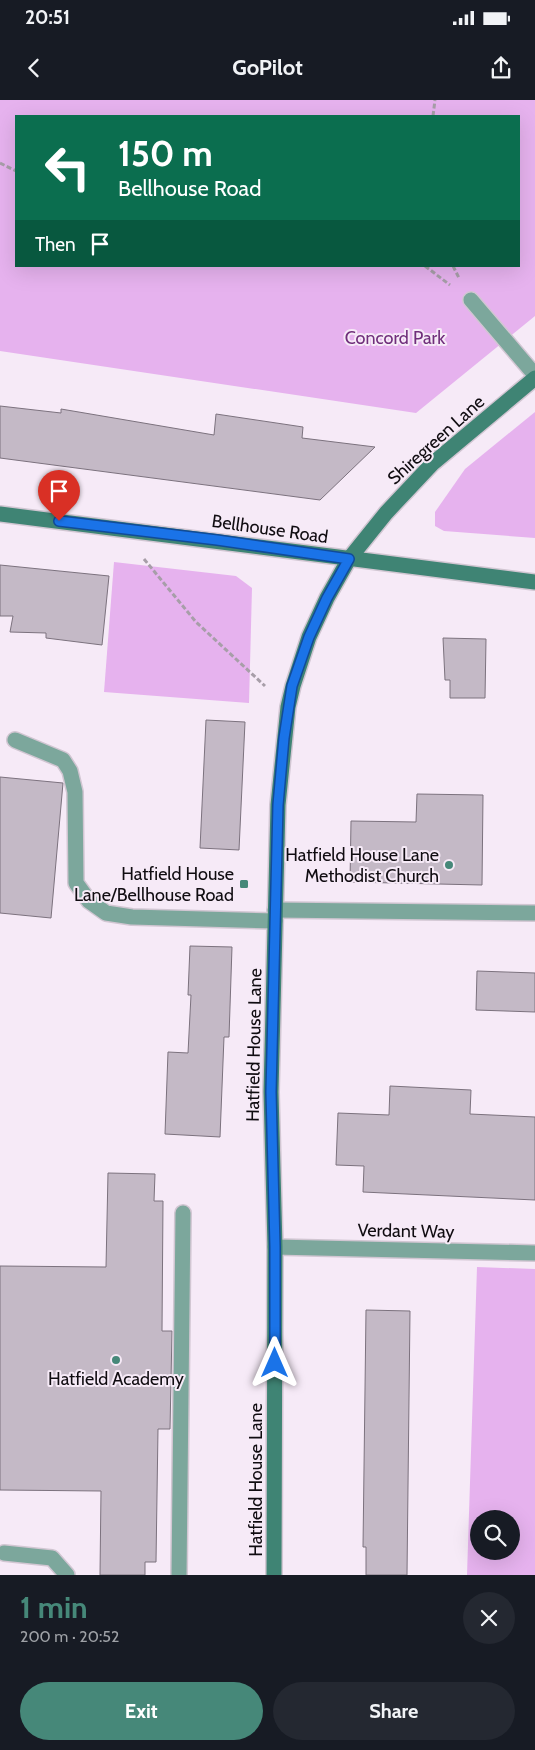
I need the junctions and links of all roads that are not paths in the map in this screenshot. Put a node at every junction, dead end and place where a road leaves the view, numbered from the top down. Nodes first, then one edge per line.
1 (471, 300) dead end
2 (535, 377) edge
3 (0, 514) edge
4 (349, 559) junction
5 (535, 582) edge
6 (15, 740) dead end
7 (535, 913) edge
8 (275, 916) junction
9 (183, 1214) dead end
10 (275, 1247) junction
11 (535, 1253) edge
12 (4, 1553) dead end
13 (67, 1575) edge
14 (179, 1575) edge
15 (274, 1575) edge

1 - 2 street
2 - 4 street, Shiregreen Lane
3 - 4 street, Bellhouse Road
4 - 5 street, Bellhouse Road
4 - 8 street, Hatfield House Lane
6 - 8 street
7 - 8 street
8 - 10 street, Hatfield House Lane
9 - 14 street
10 - 11 street, Verdant Way
10 - 15 street, Hatfield House Lane
12 - 13 street

